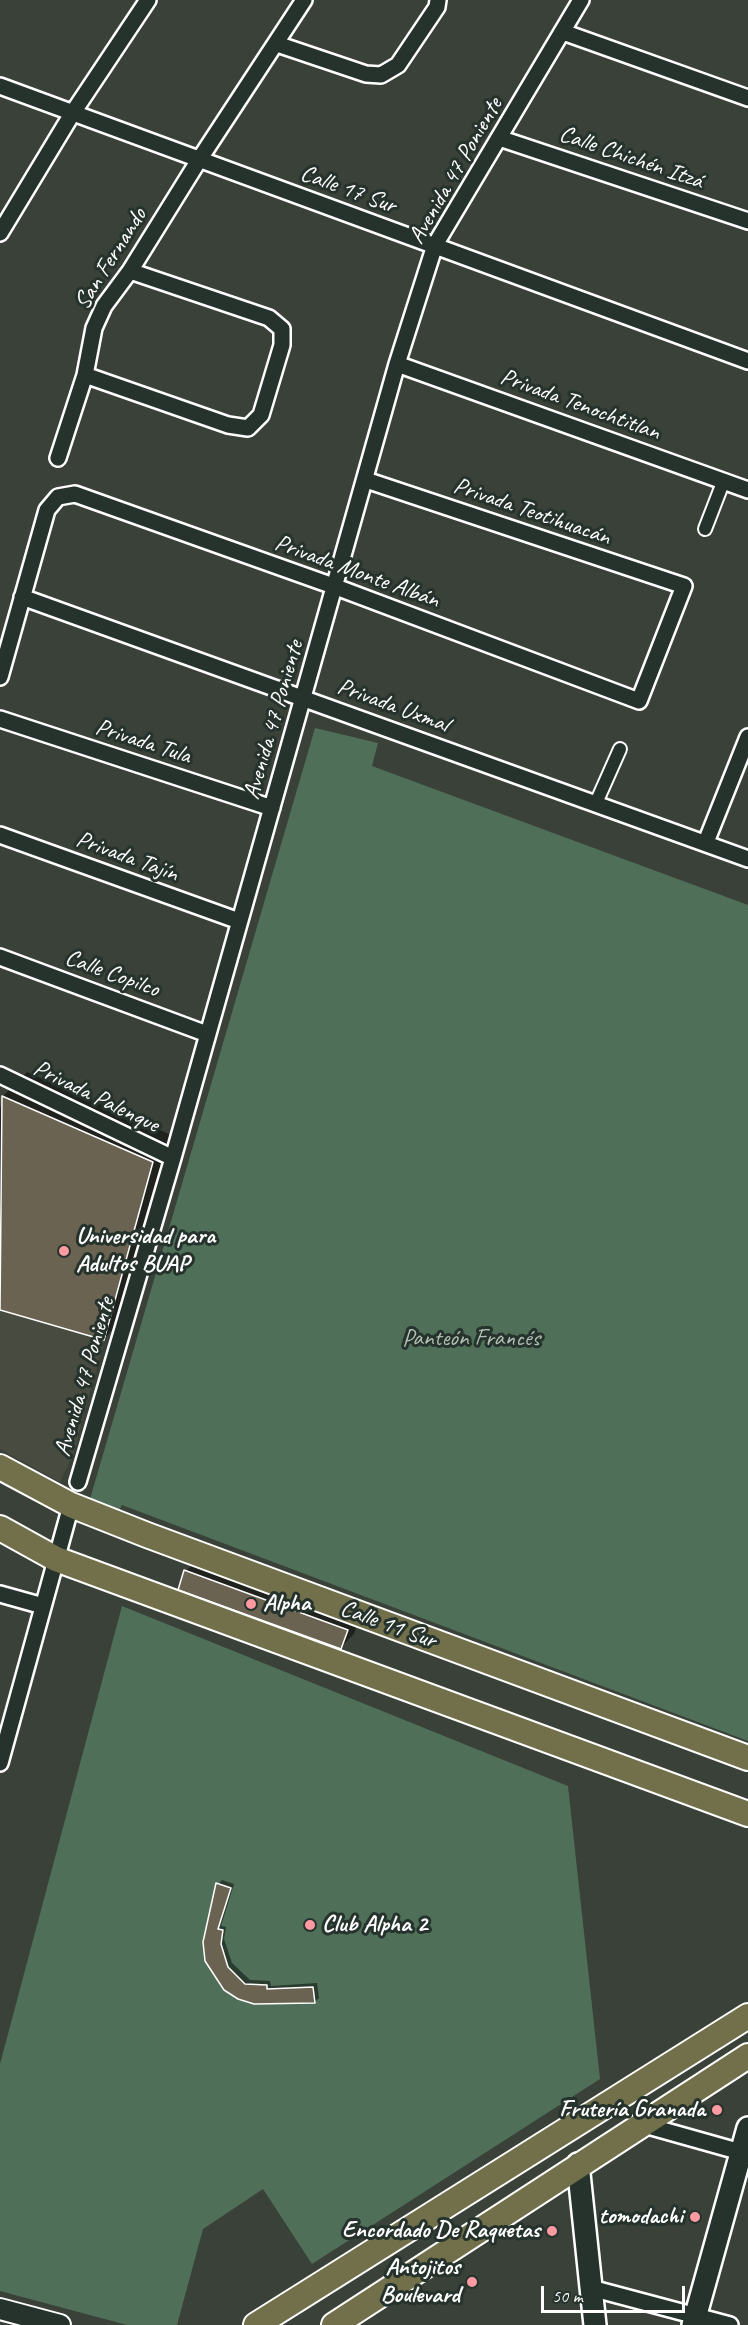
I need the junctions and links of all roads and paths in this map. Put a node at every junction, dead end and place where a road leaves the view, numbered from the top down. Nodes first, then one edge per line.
1 (148, 0) edge
2 (304, 0) edge
3 (438, 0) edge
4 (581, 0) edge
5 (562, 32) junction
6 (276, 44) junction
7 (0, 86) edge
8 (748, 98) edge
9 (72, 114) junction
10 (499, 138) junction
11 (199, 159) junction
12 (748, 221) edge
13 (0, 233) edge
14 (435, 245) junction
15 (130, 271) junction
16 (748, 361) edge
17 (397, 364) junction
18 (85, 375) junction
19 (58, 458) dead end
20 (366, 480) junction
21 (724, 480) junction
22 (748, 490) edge
23 (705, 529) dead end
24 (336, 586) junction
25 (22, 597) junction
26 (0, 677) edge
27 (303, 698) junction
28 (639, 701) joint
29 (0, 719) edge
30 (748, 737) edge
31 (620, 749) dead end
32 (596, 803) junction
33 (272, 808) junction
34 (0, 835) edge
35 (706, 842) junction
36 (748, 859) edge
37 (239, 921) junction
38 (0, 957) edge
39 (207, 1034) junction
40 (0, 1075) edge
41 (173, 1158) junction
42 (0, 1467) edge
43 (78, 1482) dead end
44 (72, 1504) junction
45 (0, 1528) edge
46 (56, 1559) junction
47 (0, 1594) edge
48 (43, 1606) junction
49 (748, 1758) edge
50 (0, 1763) edge
51 (748, 1814) edge
52 (748, 2016) edge
53 (748, 2056) edge
54 (641, 2124) junction
55 (748, 2128) edge
56 (745, 2153) edge
57 (578, 2164) junction
58 (591, 2288) junction
59 (0, 2309) edge
60 (695, 2320) edge
61 (60, 2325) edge
62 (256, 2325) edge
63 (334, 2325) edge
64 (595, 2325) edge
65 (730, 2325) edge

1 - 9 street
2 - 6 street, San Fernando
3 - 6 street
4 - 5 street, Avenida 47 Poniente
5 - 8 street
5 - 10 street, Avenida 47 Poniente
6 - 11 street, San Fernando
7 - 9 street, Calle 17 Sur
9 - 11 street, Calle 17 Sur
9 - 13 street
10 - 12 street, Calle Chichén Itzá
10 - 14 street, Avenida 47 Poniente
11 - 14 street, Calle 17 Sur
11 - 15 street, San Fernando
14 - 16 street, Calle 17 Sur
14 - 17 street, Avenida 47 Poniente
15 - 18 street, San Fernando
15 - 18 street
17 - 20 street, Avenida 47 Poniente
17 - 21 street, Privada Tenochtitlan
18 - 19 street, San Fernando
20 - 24 street, Avenida 47 Poniente
20 - 28 street, Privada Teotihuacán
21 - 22 street, Privada Tenochtitlan
21 - 23 street
24 - 25 street, Privada Monte Albán
24 - 27 street, Avenida 47 Poniente
24 - 28 street, Privada Monte Albán
25 - 26 street
25 - 27 street, Privada Uxmal
27 - 32 street, Privada Uxmal
27 - 33 street, Avenida 47 Poniente
29 - 33 street, Privada Tula
30 - 35 street
31 - 32 street
32 - 35 street, Privada Uxmal
33 - 37 street, Avenida 47 Poniente
34 - 37 street, Privada Tajín
35 - 36 street, Privada Uxmal
37 - 39 street, Avenida 47 Poniente
38 - 39 street, Calle Copilco
39 - 41 street, Avenida 47 Poniente
40 - 41 street, Privada Palenque
41 - 43 street, Avenida 47 Poniente
42 - 44 main road, Calle 11 Sur
44 - 46 street
44 - 49 main road, Calle 11 Sur
45 - 46 main road
46 - 48 street
46 - 51 main road
47 - 48 street
48 - 50 street
52 - 62 main road
53 - 54 main road
54 - 56 street
54 - 57 main road
55 - 56 main road
56 - 60 main road
57 - 58 main road
57 - 63 main road
58 - 60 street
58 - 64 main road
59 - 61 street
60 - 65 street

